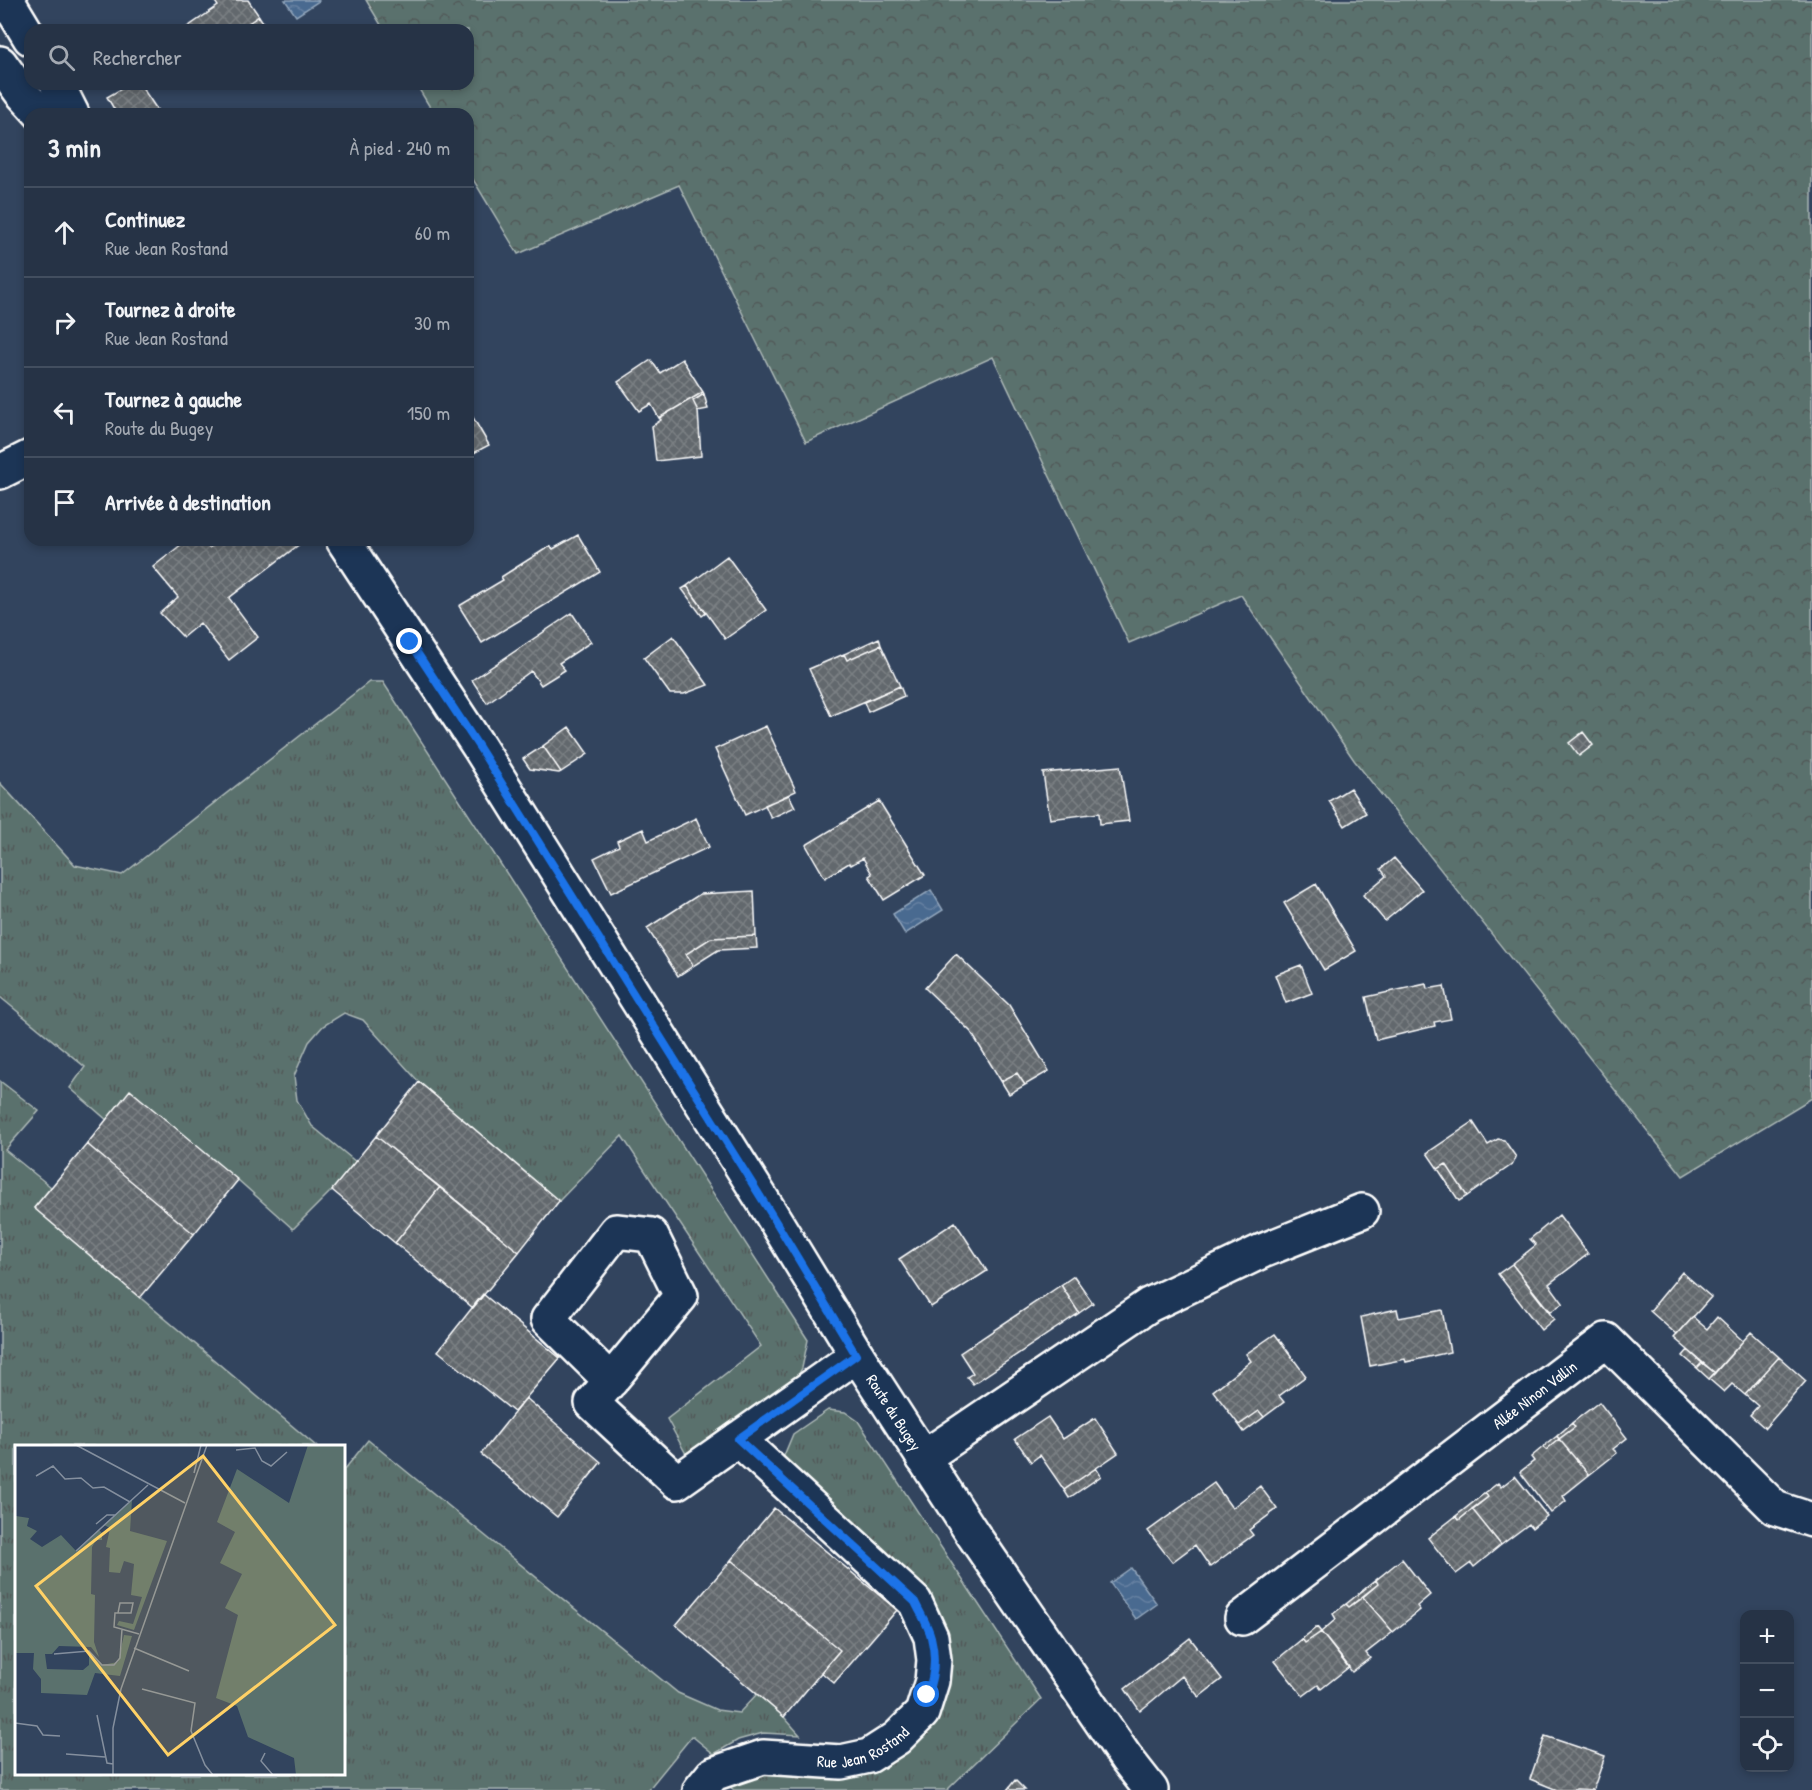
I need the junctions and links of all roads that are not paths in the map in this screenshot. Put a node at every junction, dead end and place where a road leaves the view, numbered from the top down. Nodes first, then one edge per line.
1 (7, 0) edge
2 (24, 28) edge
3 (0, 63) edge
4 (60, 90) edge
5 (36, 108) edge
6 (69, 108) edge
7 (24, 460) edge
8 (0, 472) edge
9 (347, 546) edge
10 (1362, 1211) dead end
11 (856, 1355) junction
12 (611, 1381) dead end
13 (738, 1439) junction
14 (923, 1458) junction
15 (1812, 1520) edge
16 (1242, 1618) dead end
17 (700, 1790) edge
18 (1151, 1790) edge

1 - 2 street
3 - 5 street
4 - 6 street
7 - 8 street
9 - 11 street, Route du Bugey
10 - 14 street
11 - 13 street
11 - 14 street, Route du Bugey
12 - 13 street
13 - 17 street, Rue Jean Rostand
14 - 18 street, Route du Bugey
15 - 16 street, Allée Ninon Vallin

